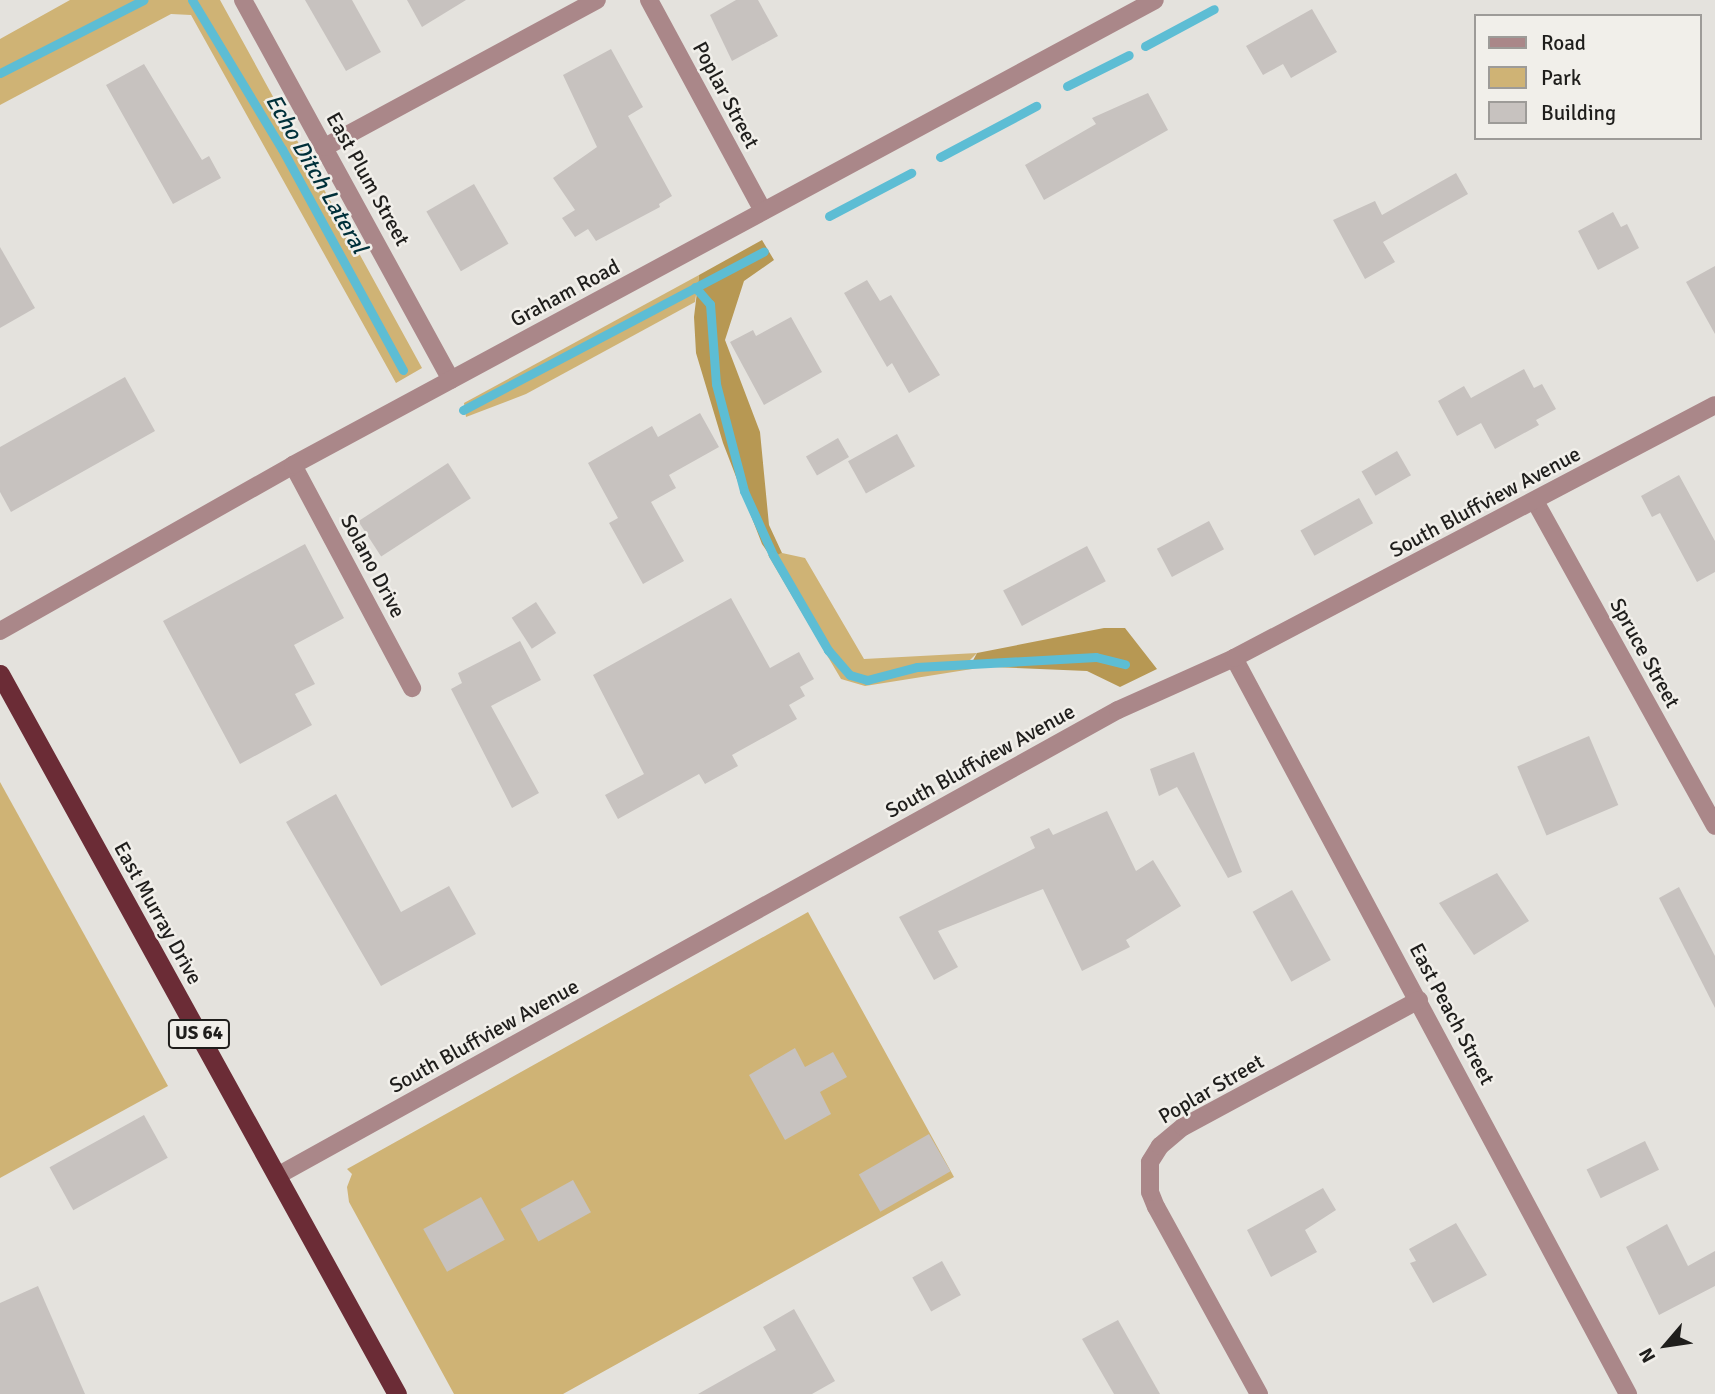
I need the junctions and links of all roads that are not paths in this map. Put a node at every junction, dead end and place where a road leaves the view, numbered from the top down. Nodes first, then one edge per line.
1 (243, 0) edge
2 (597, 0) edge
3 (649, 0) edge
4 (1155, 0) edge
5 (325, 147) junction
6 (763, 211) junction
7 (451, 380) junction
8 (1715, 405) edge
9 (293, 465) junction
10 (1536, 503) junction
11 (0, 631) edge
12 (1234, 658) junction
13 (0, 674) edge
14 (412, 688) dead end
15 (1715, 826) edge
16 (1419, 1000) junction
17 (277, 1176) junction
18 (397, 1394) edge
19 (1259, 1394) edge
20 (1628, 1394) edge

1 - 5 street, East Plum Street
2 - 5 street
3 - 6 street, Poplar Street
4 - 6 street, Graham Road
5 - 7 street, East Plum Street
6 - 7 street, Graham Road
7 - 9 street, Graham Road
8 - 10 street, South Bluffview Avenue
9 - 11 street, Graham Road
9 - 14 street, Solano Drive
10 - 12 street, South Bluffview Avenue
10 - 15 street, Spruce Street
12 - 16 street, East Peach Street
12 - 17 street, South Bluffview Avenue
13 - 17 highway, East Murray Drive / US 64
16 - 19 street, Poplar Street
16 - 20 street, East Peach Street
17 - 18 highway, East Murray Drive / US 64

